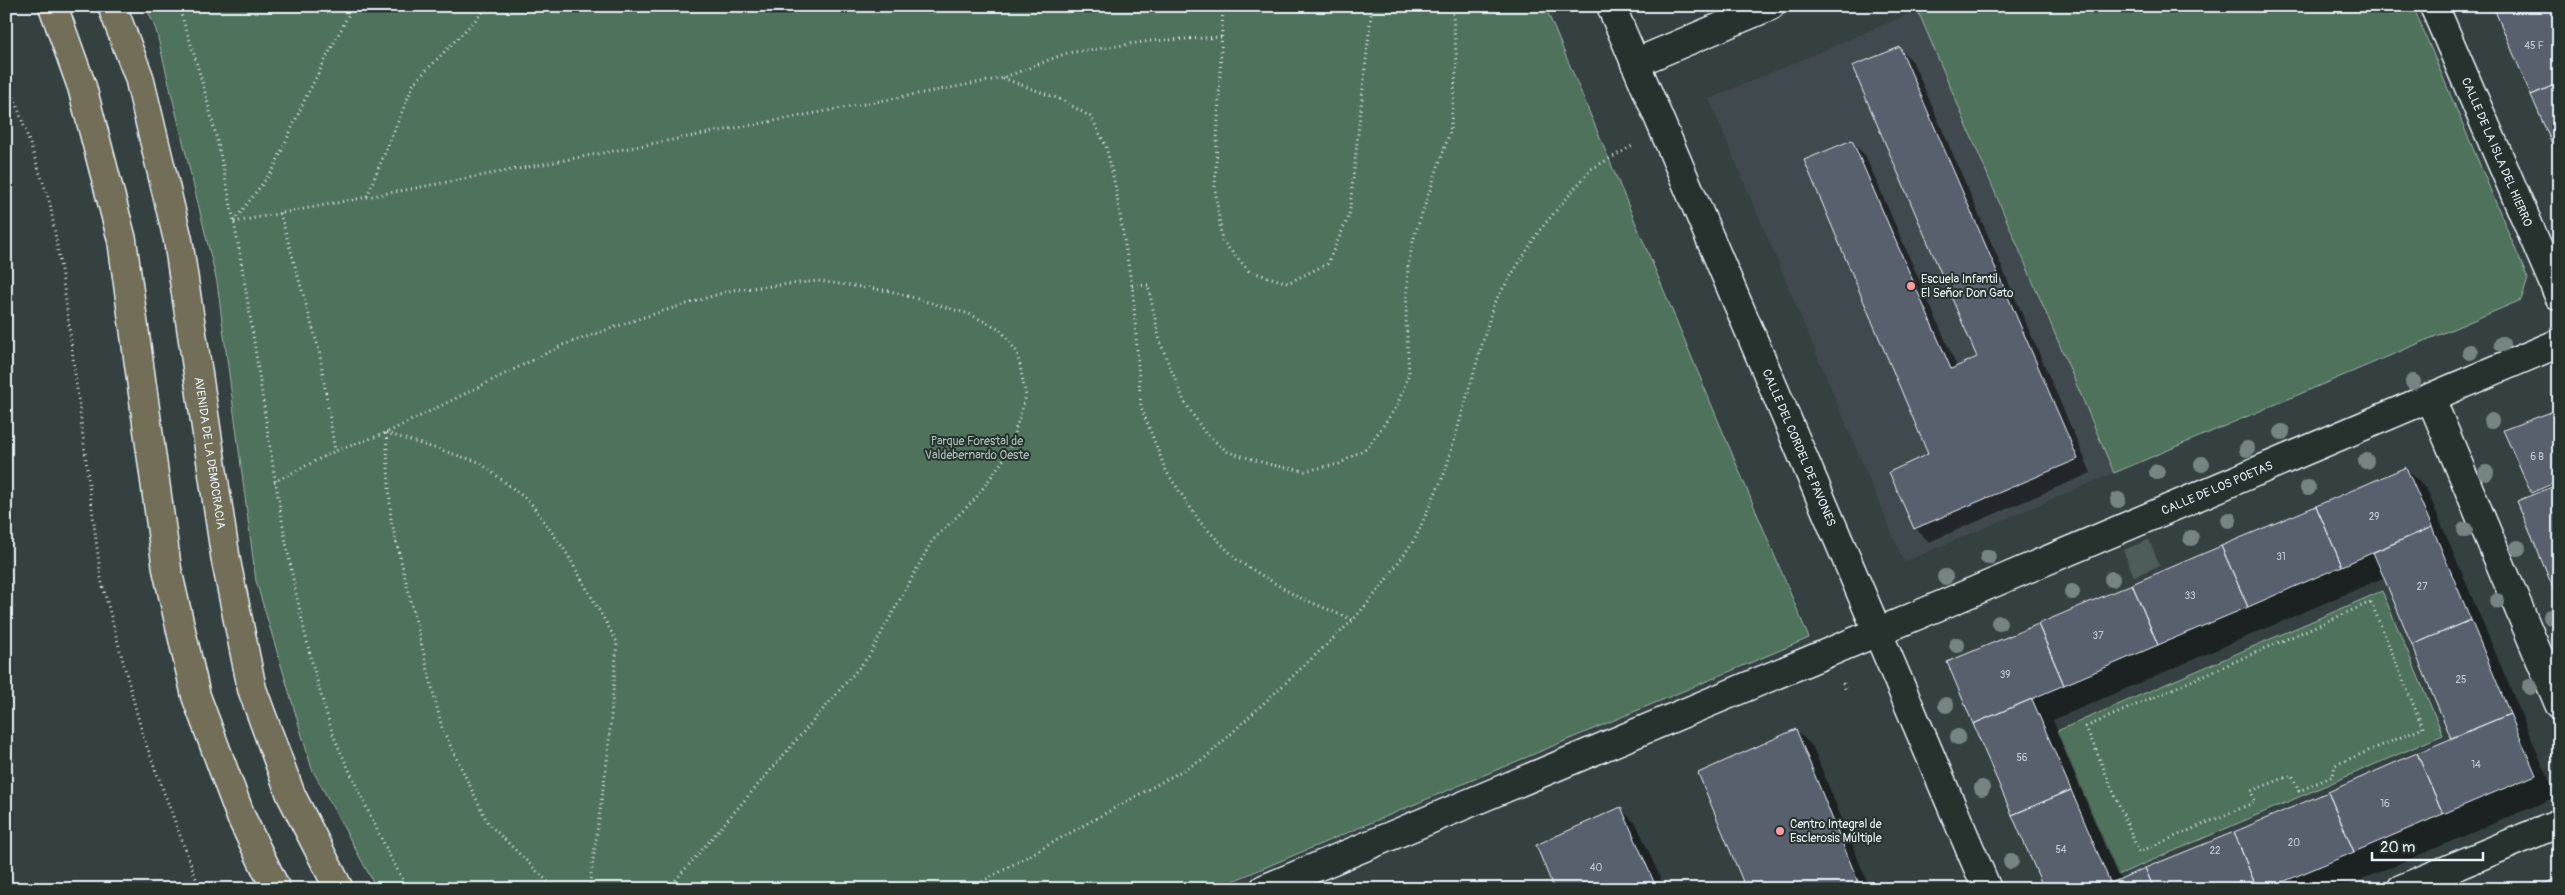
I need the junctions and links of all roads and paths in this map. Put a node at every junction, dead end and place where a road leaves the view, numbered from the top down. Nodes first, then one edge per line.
1 (53, 6) edge
2 (112, 6) edge
3 (178, 6) edge
4 (353, 6) edge
5 (489, 6) edge
6 (1222, 6) edge
7 (1372, 6) edge
8 (1452, 6) edge
9 (1611, 6) edge
10 (1770, 6) edge
11 (2434, 6) edge
12 (1221, 36) junction
13 (1635, 63) junction
14 (6, 73) edge
15 (1003, 78) junction
16 (1663, 129) junction
17 (367, 197) junction
18 (280, 213) junction
19 (234, 222) junction
20 (1132, 286) junction
21 (2559, 296) edge
22 (2559, 343) edge
23 (2431, 399) junction
24 (386, 433) junction
25 (335, 451) junction
26 (274, 482) junction
27 (1353, 620) junction
28 (1876, 633) junction
29 (2559, 704) edge
30 (2335, 765) joint
31 (2559, 823) edge
32 (200, 889) edge
33 (276, 889) edge
34 (339, 889) edge
35 (408, 889) edge
36 (556, 889) edge
37 (589, 889) edge
38 (668, 889) edge
39 (969, 889) edge
40 (1264, 889) edge
41 (1987, 889) edge
42 (2401, 889) edge

1 - 33 main road
2 - 34 main road, AVENIDA DE LA DEMOCRACIA
3 - 19 path
4 - 19 path
5 - 17 path
6 - 12 path
7 - 12 path
8 - 20 path
9 - 13 street, CALLE DEL CORDEL DE PAVONES
10 - 13 street
11 - 21 street, CALLE DE LA ISLA DEL HIERRO
12 - 15 path
13 - 16 street, CALLE DEL CORDEL DE PAVONES
14 - 32 path
15 - 17 path
15 - 20 path
16 - 27 path
16 - 28 street, CALLE DEL CORDEL DE PAVONES
17 - 18 path
18 - 19 path
18 - 25 path
19 - 26 path
20 - 27 path
22 - 23 street, CALLE DE LOS POETAS
23 - 28 street, CALLE DE LOS POETAS
23 - 29 street
24 - 25 path
24 - 36 path
24 - 37 path
24 - 38 path
25 - 26 path
26 - 35 path
27 - 39 path
28 - 40 street, CALLE DE LOS POETAS
28 - 41 street, CALLE DEL CORDEL DE PAVONES
30 - 30 path
31 - 42 street

